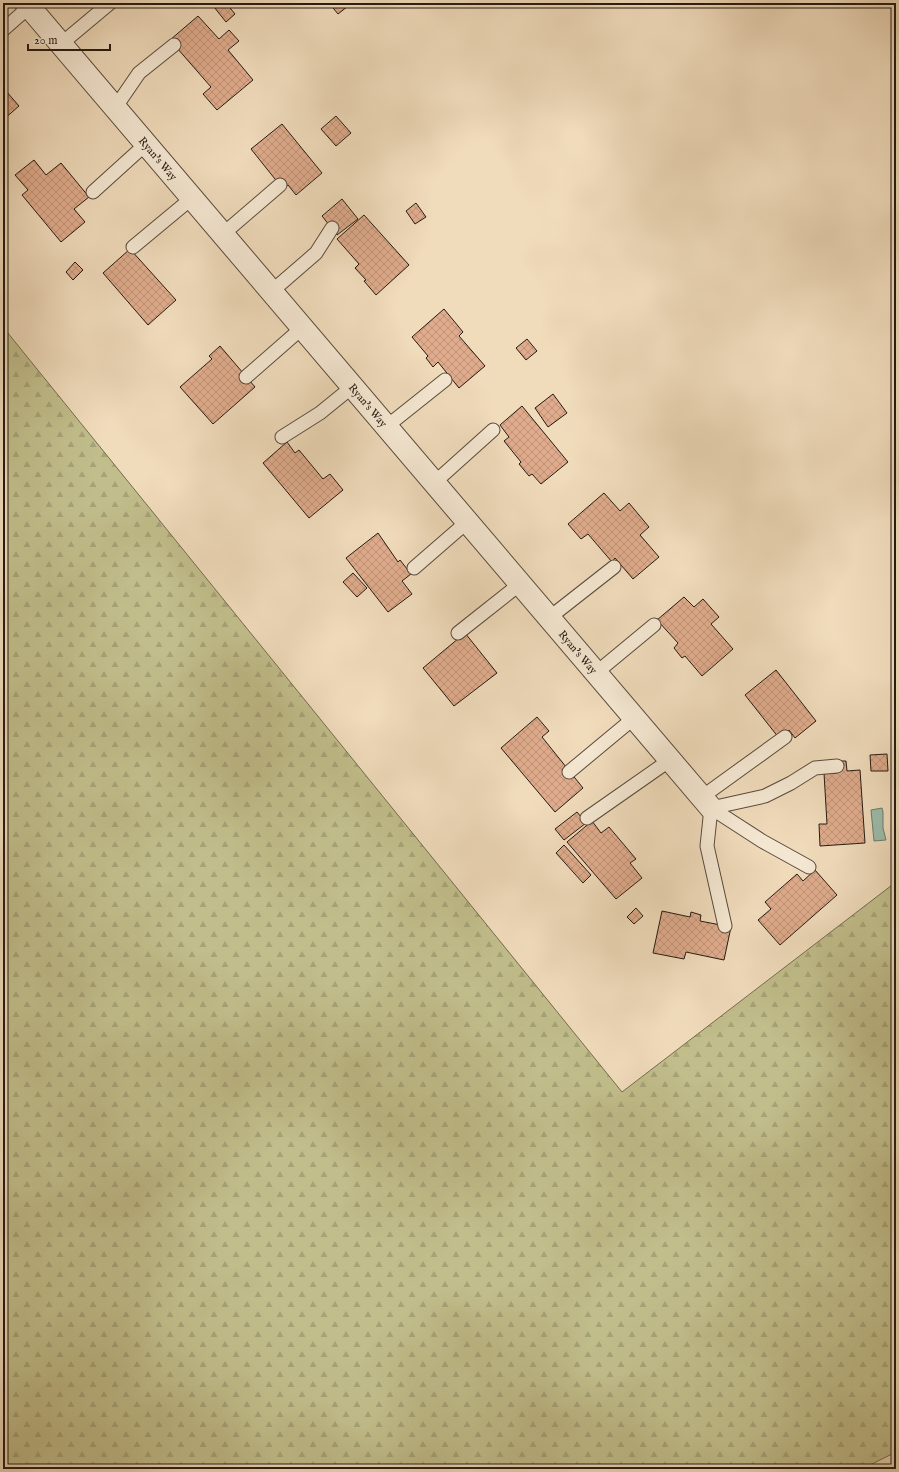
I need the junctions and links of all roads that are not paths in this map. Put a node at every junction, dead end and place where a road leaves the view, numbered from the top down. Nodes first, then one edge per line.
1 (110, 3) edge
2 (28, 5) edge
3 (3, 30) edge
4 (61, 44) junction
5 (174, 45) dead end
6 (115, 108) junction
7 (146, 144) junction
8 (280, 185) dead end
9 (93, 192) dead end
10 (192, 198) junction
11 (332, 228) dead end
12 (223, 234) junction
13 (133, 247) dead end
14 (271, 292) junction
15 (302, 328) junction
16 (246, 377) dead end
17 (445, 380) dead end
18 (352, 387) junction
19 (386, 427) junction
20 (493, 430) dead end
21 (282, 438) dead end
22 (434, 483) junction
23 (467, 522) junction
24 (614, 567) dead end
25 (414, 568) dead end
26 (520, 584) junction
27 (549, 618) junction
28 (654, 625) dead end
29 (458, 633) dead end
30 (596, 673) junction
31 (634, 718) junction
32 (785, 737) dead end
33 (670, 760) junction
34 (837, 766) dead end
35 (569, 772) dead end
36 (706, 803) junction
37 (587, 818) dead end
38 (810, 867) dead end
39 (726, 926) dead end

1 - 4 lane
2 - 3 lane
2 - 4 street, Ryan's Way
4 - 6 street, Ryan's Way
5 - 6 lane
6 - 7 street, Ryan's Way
7 - 9 lane
7 - 10 street, Ryan's Way
8 - 12 lane
10 - 12 street, Ryan's Way
10 - 13 lane
11 - 14 lane
12 - 14 street, Ryan's Way
14 - 15 street, Ryan's Way
15 - 16 lane
15 - 18 street, Ryan's Way
17 - 19 lane
18 - 19 street, Ryan's Way
18 - 21 lane
19 - 22 street, Ryan's Way
20 - 22 lane
22 - 23 street, Ryan's Way
23 - 25 lane
23 - 26 street, Ryan's Way
24 - 27 lane
26 - 27 street, Ryan's Way
26 - 29 lane
27 - 30 street, Ryan's Way
28 - 30 lane
30 - 31 street, Ryan's Way
31 - 33 street, Ryan's Way
31 - 35 lane
32 - 36 lane
33 - 36 street, Ryan's Way
33 - 37 lane
34 - 36 lane
36 - 38 lane
36 - 39 lane

